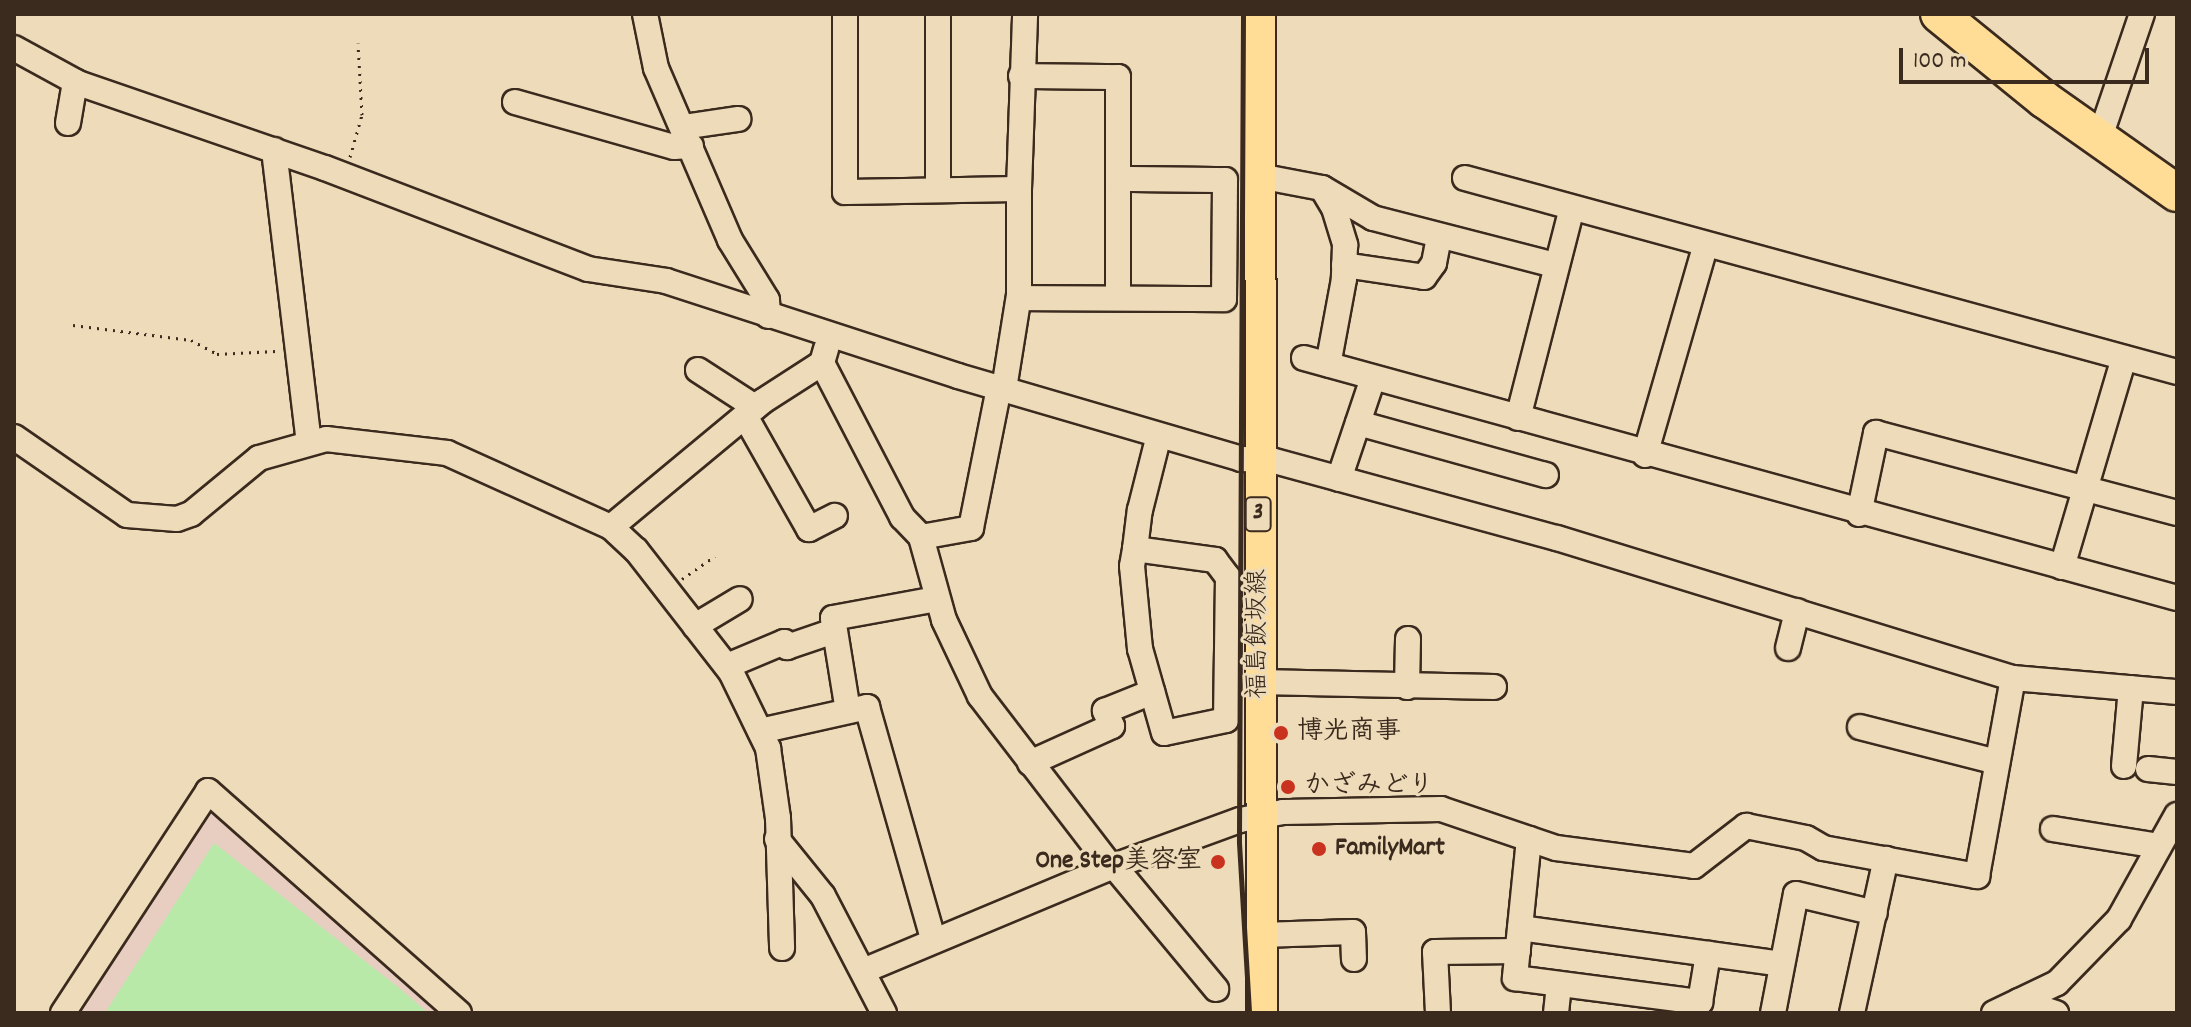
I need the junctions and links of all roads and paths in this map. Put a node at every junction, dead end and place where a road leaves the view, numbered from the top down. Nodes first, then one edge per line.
1 (645, 14) edge
2 (845, 14) edge
3 (938, 14) edge
4 (1025, 14) edge
5 (1260, 14) edge
6 (1939, 14) edge
7 (2142, 14) edge
8 (358, 43) dead end
9 (14, 48) edge
10 (1021, 76) junction
11 (75, 82) junction
12 (515, 102) dead end
13 (738, 119) dead end
14 (68, 123) dead end
15 (687, 137) junction
16 (2099, 140) junction
17 (274, 150) junction
18 (344, 175) junction
19 (1259, 176) junction
20 (1465, 178) dead end
21 (1122, 179) junction
22 (1322, 188) junction
23 (1019, 189) junction
24 (938, 190) junction
25 (2177, 193) edge
26 (1572, 208) junction
27 (1439, 237) junction
28 (1705, 247) junction
29 (1344, 265) junction
30 (1555, 265) junction
31 (1019, 298) junction
32 (1118, 298) junction
33 (768, 316) junction
34 (73, 325) dead end
35 (830, 336) junction
36 (296, 350) junction
37 (2124, 358) junction
38 (822, 363) junction
39 (698, 370) dead end
40 (2177, 372) edge
41 (1373, 378) junction
42 (1002, 389) junction
43 (750, 411) junction
44 (1518, 418) junction
45 (1358, 423) junction
46 (1159, 435) junction
47 (14, 437) edge
48 (309, 443) junction
49 (1645, 455) junction
50 (1258, 460) junction
51 (1546, 475) dead end
52 (1339, 479) junction
53 (2087, 489) junction
54 (2177, 513) edge
55 (1859, 514) junction
56 (835, 516) dead end
57 (611, 527) junction
58 (921, 537) junction
59 (1135, 549) junction
60 (715, 556) dead end
61 (2062, 567) junction
62 (666, 589) junction
63 (2177, 598) edge
64 (740, 599) dead end
65 (937, 599) junction
66 (1797, 611) junction
67 (695, 626) junction
68 (834, 631) junction
69 (1408, 639) dead end
70 (1788, 648) dead end
71 (727, 666) junction
72 (2013, 678) junction
73 (1259, 682) junction
74 (1407, 687) junction
75 (1494, 687) dead end
76 (2131, 688) junction
77 (1152, 692) junction
78 (2177, 692) edge
79 (848, 711) junction
80 (1860, 727) dead end
81 (760, 731) junction
82 (1997, 762) junction
83 (1030, 763) junction
84 (2177, 772) edge
85 (1259, 814) junction
86 (2177, 815) edge
87 (2053, 829) dead end
88 (777, 839) junction
89 (1529, 839) junction
90 (2159, 846) junction
91 (1886, 859) junction
92 (1112, 867) junction
93 (1875, 913) junction
94 (1261, 935) junction
95 (933, 938) junction
96 (1519, 940) junction
97 (782, 948) dead end
98 (1708, 954) junction
99 (1354, 959) dead end
100 (1782, 964) junction
101 (863, 971) junction
102 (1559, 984) junction
103 (1216, 989) dead end
104 (2019, 1001) junction
105 (63, 1013) edge
106 (459, 1013) edge
107 (884, 1013) edge
108 (1262, 1013) edge
109 (1438, 1013) edge
110 (1556, 1013) edge
111 (1773, 1013) edge
112 (1852, 1013) edge
113 (1994, 1013) edge
114 (2056, 1013) edge

1 - 15 street
2 - 24 street
3 - 24 street
4 - 10 street
5 - 19 main road, 福島飯坂線 / 3
6 - 16 highway
7 - 16 street
8 - 18 path
9 - 11 street
10 - 21 street
10 - 23 street
11 - 14 street
11 - 17 street
12 - 15 street
13 - 15 street
15 - 33 street
16 - 25 highway
17 - 18 street
17 - 36 street
18 - 33 street
19 - 22 street
19 - 50 main road, 福島飯坂線 / 3
20 - 26 street
21 - 32 street
21 - 32 street
22 - 27 street
22 - 29 street
23 - 24 street
23 - 31 street
26 - 28 street
26 - 30 street
27 - 29 street
27 - 30 street
28 - 37 street
28 - 49 street
29 - 41 street
30 - 44 street
31 - 32 street
31 - 42 street
33 - 35 street
34 - 36 path
35 - 38 street
35 - 42 street
36 - 48 street
37 - 40 street
37 - 53 street
38 - 43 street
38 - 58 street
39 - 43 street
41 - 44 street
41 - 45 street
42 - 46 street
42 - 58 street
43 - 56 street
43 - 57 street
44 - 49 street
45 - 51 street
45 - 52 street
46 - 50 street
46 - 59 street
47 - 48 street
48 - 57 street
49 - 55 street
50 - 52 street
50 - 73 main road, 福島飯坂線 / 3
52 - 66 street
53 - 54 street
53 - 55 street
53 - 61 street
55 - 61 street
57 - 62 street
58 - 65 street
59 - 77 street
59 - 77 street
60 - 62 path
61 - 63 street
62 - 67 street
64 - 67 street
65 - 68 street
65 - 83 street
66 - 70 street
66 - 72 street
67 - 71 street
68 - 71 street
68 - 79 street
69 - 74 street
71 - 81 street
72 - 76 street
72 - 82 street
73 - 74 street
73 - 85 main road, 福島飯坂線 / 3
74 - 75 street
76 - 78 street
76 - 84 street
77 - 83 street
79 - 81 street
79 - 95 street
80 - 82 street
81 - 88 street
82 - 91 street
83 - 92 street
85 - 89 street
85 - 92 street
85 - 94 main road, 福島飯坂線 / 3
86 - 90 street
87 - 90 street
88 - 97 street
88 - 101 street
89 - 91 street
89 - 96 street
90 - 104 street
91 - 93 street
92 - 95 street
92 - 103 street
93 - 100 street
93 - 112 street
94 - 99 street
94 - 108 main road, 福島飯坂線 / 3
95 - 101 street
96 - 98 street
96 - 102 street
96 - 109 street
98 - 100 street
98 - 102 street
100 - 111 street
101 - 107 street
102 - 110 street
104 - 113 street
104 - 114 street
105 - 106 street

